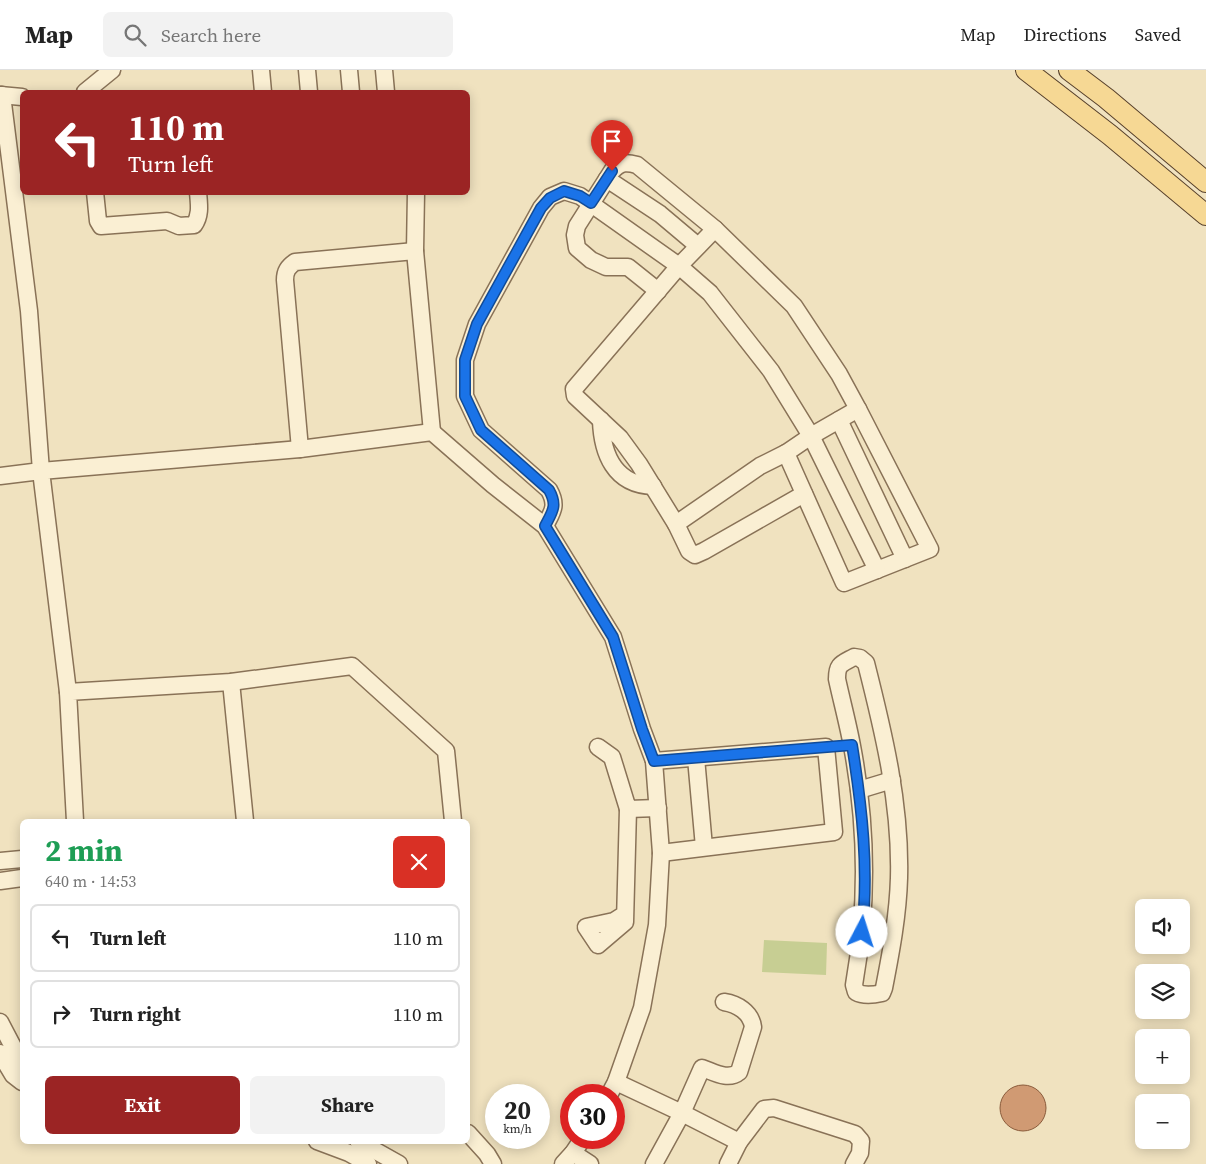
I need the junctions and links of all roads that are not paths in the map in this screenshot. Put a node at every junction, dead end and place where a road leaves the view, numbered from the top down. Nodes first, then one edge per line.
1 (112, 70) edge
2 (261, 70) edge
3 (307, 70) edge
4 (349, 70) edge
5 (384, 70) edge
6 (1026, 70) edge
7 (1068, 70) edge
8 (87, 90) edge
9 (263, 90) edge
10 (309, 90) edge
11 (351, 90) edge
12 (386, 90) edge
13 (1, 95) edge
14 (20, 97) edge
15 (607, 179) junction
16 (1206, 182) edge
17 (95, 195) edge
18 (198, 195) edge
19 (416, 195) edge
20 (591, 203) junction
21 (1206, 215) edge
22 (716, 228) junction
23 (698, 246) junction
24 (415, 251) junction
25 (679, 266) junction
26 (658, 290) junction
27 (858, 409) junction
28 (838, 420) junction
29 (432, 432) junction
30 (811, 436) junction
31 (300, 449) junction
32 (786, 453) junction
33 (41, 471) junction
34 (0, 476) edge
35 (804, 494) junction
36 (676, 524) junction
37 (545, 526) junction
38 (905, 559) junction
39 (878, 570) junction
40 (232, 682) junction
41 (68, 692) junction
42 (852, 745) junction
43 (598, 747) dead end
44 (826, 747) junction
45 (696, 758) junction
46 (654, 761) junction
47 (892, 780) junction
48 (859, 790) junction
49 (658, 808) junction
50 (628, 809) junction
51 (75, 819) edge
52 (245, 819) edge
53 (452, 819) edge
54 (863, 830) junction
55 (834, 832) junction
56 (704, 847) junction
57 (661, 853) junction
58 (20, 859) edge
59 (0, 861) edge
60 (20, 878) edge
61 (0, 881) edge
62 (625, 914) junction
63 (724, 1002) dead end
64 (0, 1022) edge
65 (0, 1053) edge
66 (20, 1060) edge
67 (20, 1080) edge
68 (614, 1084) edge
69 (625, 1091) edge
70 (682, 1113) junction
71 (470, 1135) edge
72 (739, 1142) junction
73 (325, 1144) edge
74 (363, 1144) edge
75 (568, 1158) edge
76 (368, 1164) edge
77 (398, 1164) edge
78 (493, 1164) edge
79 (590, 1164) edge
80 (654, 1164) edge
81 (728, 1164) edge
82 (854, 1164) edge

1 - 8 street
2 - 9 street
3 - 10 street
4 - 11 street
5 - 12 street
6 - 21 main road
7 - 16 main road
13 - 14 street
13 - 33 street
15 - 20 street
15 - 22 street
15 - 23 street
17 - 18 street
19 - 24 street
20 - 25 street
20 - 26 street
20 - 37 street
22 - 23 street
22 - 27 street
23 - 25 street
24 - 29 street
24 - 31 street
25 - 26 street
25 - 30 street
26 - 36 street
27 - 28 street
27 - 38 street
28 - 30 street
28 - 38 street
29 - 31 street
29 - 37 street
30 - 32 street
30 - 39 street
31 - 33 street
32 - 35 street
32 - 36 street
33 - 34 street
33 - 41 street
35 - 36 street
35 - 39 street
37 - 46 street
38 - 39 street
40 - 41 street
40 - 52 street
40 - 53 street
41 - 51 street
42 - 44 street
42 - 47 street
42 - 48 street
43 - 50 street
44 - 45 street
44 - 55 street
45 - 46 street
45 - 56 street
46 - 49 street
47 - 48 street
47 - 54 street
48 - 54 street
49 - 50 street
49 - 57 street
50 - 62 street
54 - 55 street
55 - 56 street
56 - 57 street
57 - 68 street
58 - 59 street
60 - 61 street
62 - 62 street
63 - 70 street
64 - 66 street
65 - 67 street
69 - 70 street
70 - 72 street
70 - 80 street
71 - 78 street
72 - 81 street
72 - 82 street
73 - 76 street
74 - 77 street
75 - 79 street

